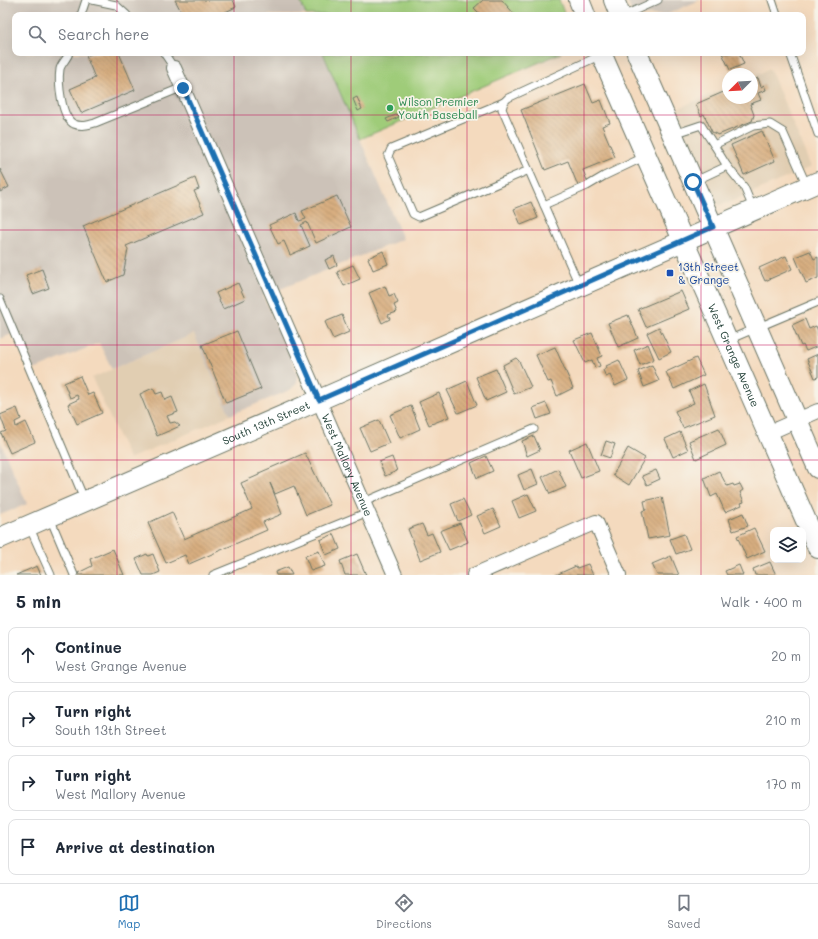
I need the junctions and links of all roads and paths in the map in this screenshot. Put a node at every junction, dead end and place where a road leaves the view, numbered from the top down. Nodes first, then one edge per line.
1 (86, 0) edge
2 (92, 0) edge
3 (578, 0) edge
4 (614, 0) edge
5 (658, 0) edge
6 (772, 0) edge
7 (82, 12) edge
8 (124, 12) edge
9 (584, 12) edge
10 (619, 12) edge
11 (632, 12) edge
12 (776, 12) edge
13 (67, 56) edge
14 (166, 56) edge
15 (598, 56) edge
16 (603, 56) edge
17 (638, 56) edge
18 (791, 56) edge
19 (174, 68) joint
20 (183, 88) junction
21 (504, 102) junction
22 (661, 110) junction
23 (633, 122) junction
24 (672, 134) junction
25 (818, 134) edge
26 (714, 145) junction
27 (648, 156) junction
28 (727, 166) junction
29 (529, 170) junction
30 (693, 182) junction
31 (812, 184) edge
32 (544, 205) junction
33 (753, 210) junction
34 (713, 227) junction
35 (684, 239) junction
36 (579, 286) junction
37 (0, 299) edge
38 (818, 302) edge
39 (757, 328) junction
40 (728, 340) junction
41 (319, 400) junction
42 (818, 411) edge
43 (797, 420) junction
44 (534, 429) dead end
45 (768, 433) junction
46 (818, 468) edge
47 (85, 501) junction
48 (366, 507) junction
49 (50, 516) junction
50 (28, 525) junction
51 (0, 538) edge
52 (818, 548) edge
53 (51, 575) edge
54 (74, 575) edge
55 (213, 575) edge
56 (395, 575) edge
57 (474, 575) edge
58 (619, 575) edge

1 - 7 lane
2 - 8 lane
3 - 9 street
4 - 10 street
5 - 11 lane
6 - 12 lane
13 - 20 lane
14 - 19 lane
15 - 21 lane
16 - 23 street, West Grange Avenue
17 - 22 street
18 - 25 lane
19 - 20 street, West Mallory Avenue
20 - 41 street, West Mallory Avenue
21 - 29 lane
21 - 29 lane
22 - 23 street
22 - 24 street
23 - 27 street, West Grange Avenue
24 - 26 lane
24 - 30 street
26 - 28 lane
26 - 31 lane
27 - 32 lane
27 - 35 street, West Grange Avenue
28 - 30 lane
28 - 33 lane
29 - 32 lane
30 - 34 street
31 - 33 street, South 13th Street
32 - 36 lane
33 - 34 street, South 13th Street
34 - 35 street, South 13th Street
34 - 39 street
35 - 36 street, South 13th Street
35 - 40 street, West Grange Avenue
36 - 41 street, South 13th Street
37 - 47 lane
38 - 39 lane
39 - 40 lane
39 - 43 street
40 - 45 street, West Grange Avenue
41 - 47 street, South 13th Street
41 - 48 street, West Mallory Avenue
42 - 43 street
43 - 45 street
43 - 46 street
44 - 48 lane
45 - 52 street, West Grange Avenue
47 - 49 street, South 13th Street
48 - 55 lane
48 - 56 street, West Mallory Avenue
49 - 50 street, South 13th Street
49 - 54 lane
50 - 51 street, South 13th Street
50 - 53 lane
57 - 58 street

